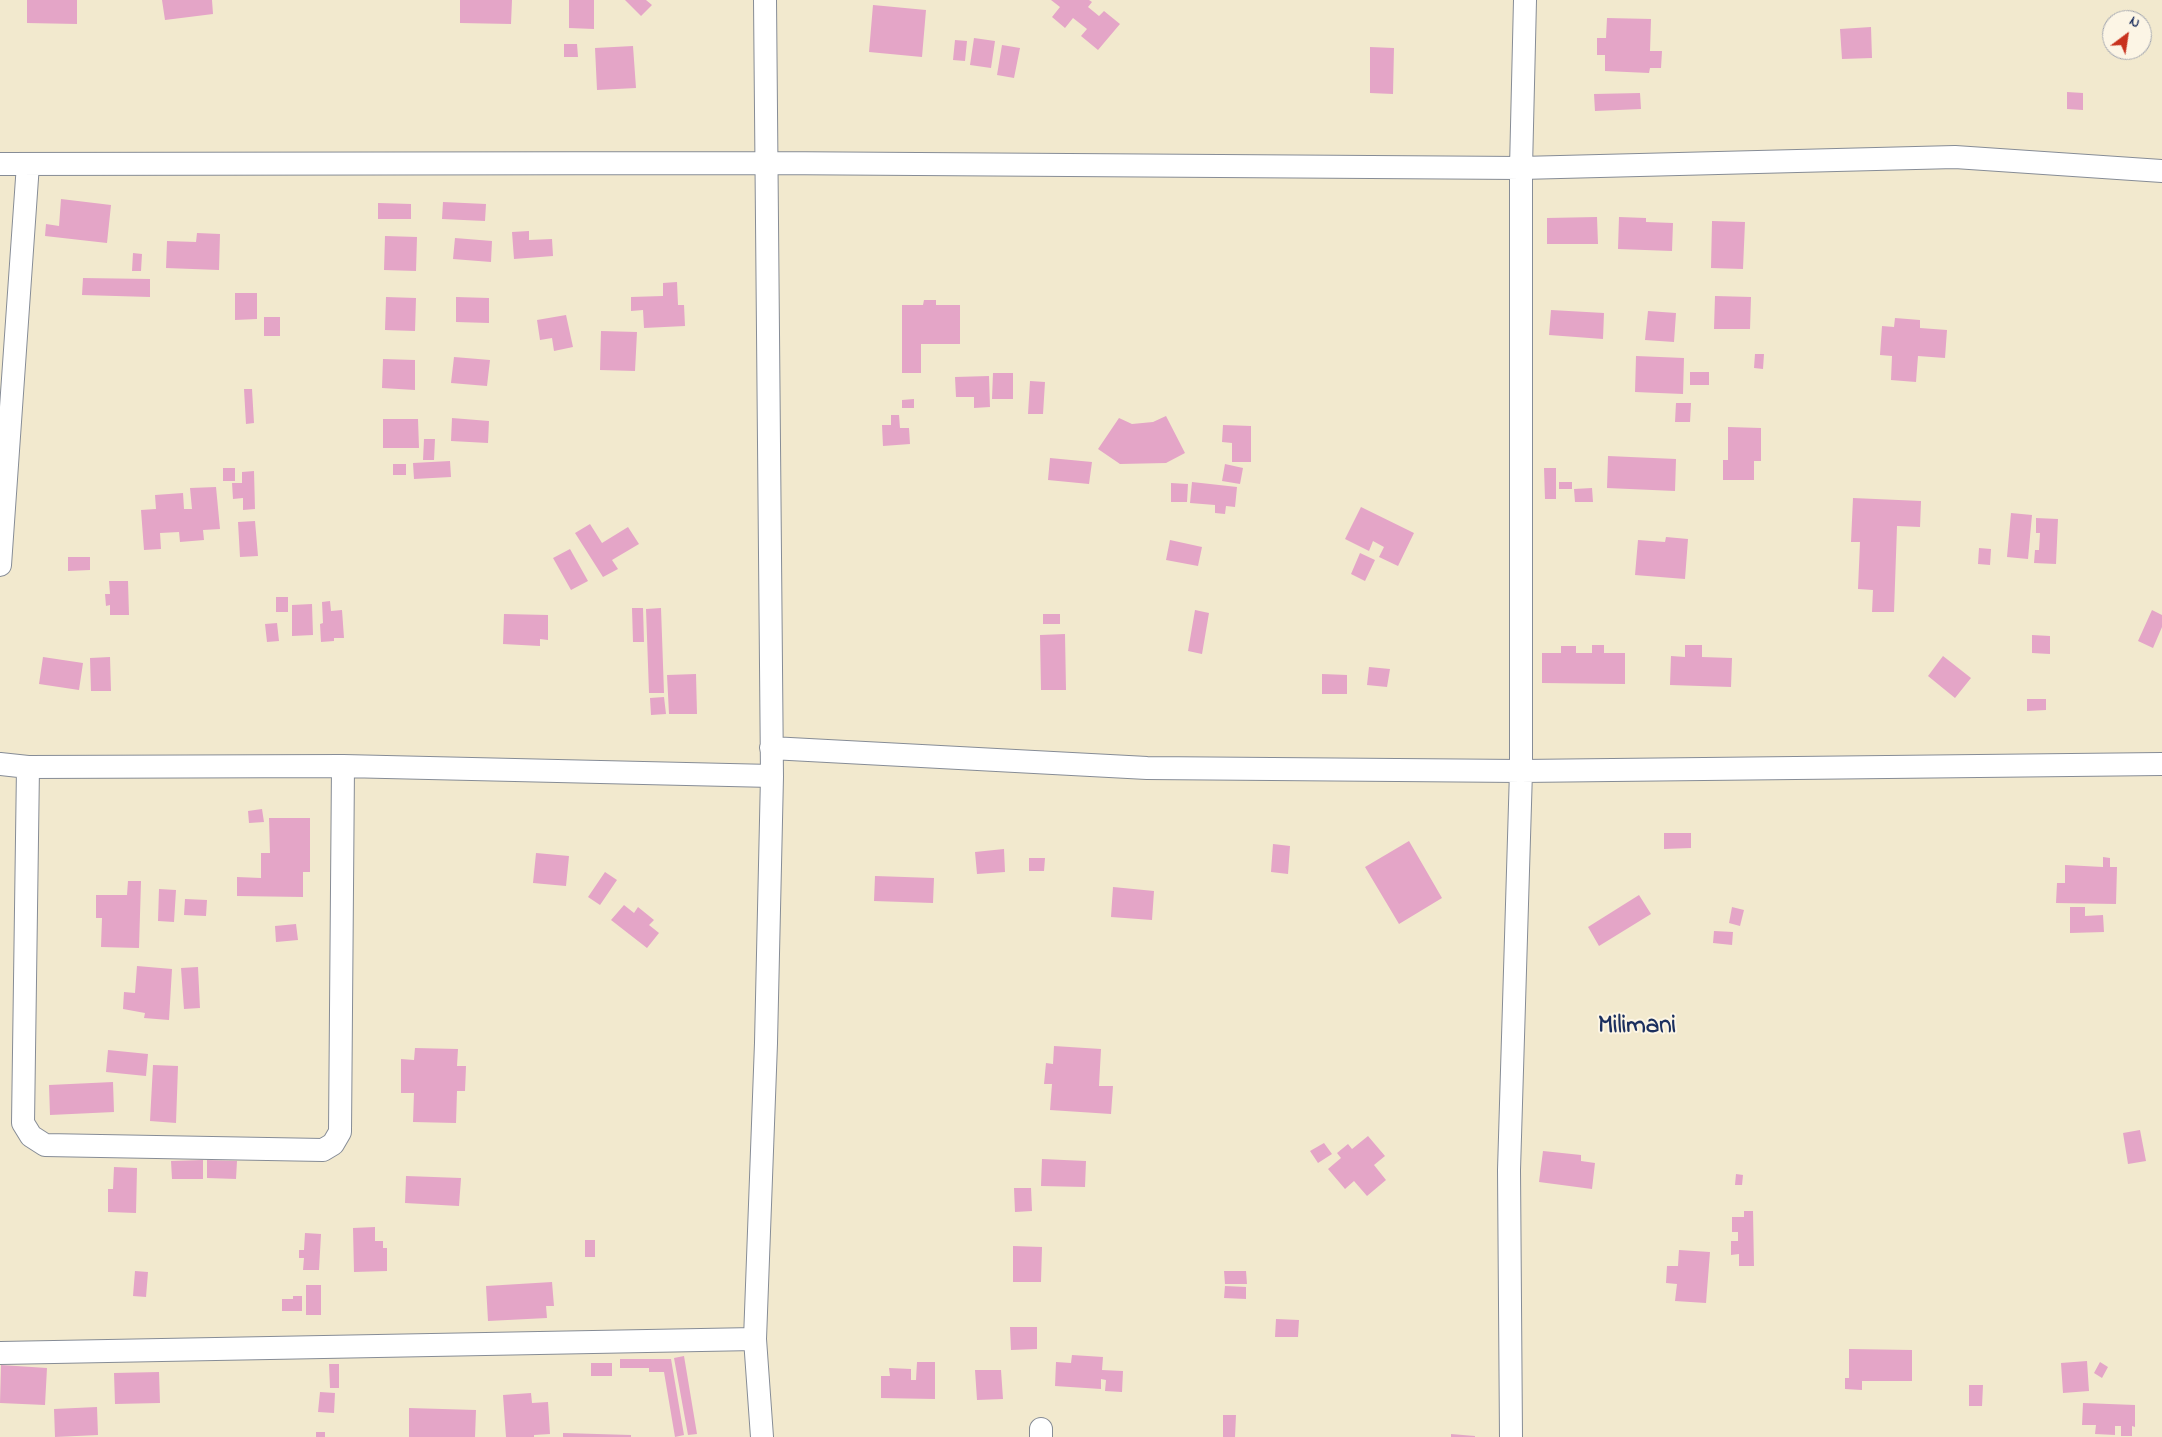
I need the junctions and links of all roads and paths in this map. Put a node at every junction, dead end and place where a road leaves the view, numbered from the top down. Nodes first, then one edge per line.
1 (765, 0) edge
2 (1525, 0) edge
3 (767, 163) junction
4 (0, 164) edge
5 (28, 164) junction
6 (1521, 168) junction
7 (2162, 171) edge
8 (0, 565) edge
9 (772, 748) junction
10 (0, 764) edge
11 (2162, 764) edge
12 (343, 766) junction
13 (28, 767) junction
14 (1521, 770) junction
15 (772, 776) junction
16 (755, 1339) junction
17 (0, 1352) edge
18 (762, 1437) edge
19 (1511, 1437) edge

1 - 3 street
2 - 6 street
3 - 5 street
3 - 6 street
3 - 9 street
4 - 5 street
5 - 8 street
6 - 7 street
6 - 14 street
9 - 14 street
9 - 15 street
10 - 13 street
11 - 14 street
12 - 13 street
12 - 13 street
12 - 15 street
14 - 19 street
15 - 16 street
16 - 17 street
16 - 18 street

